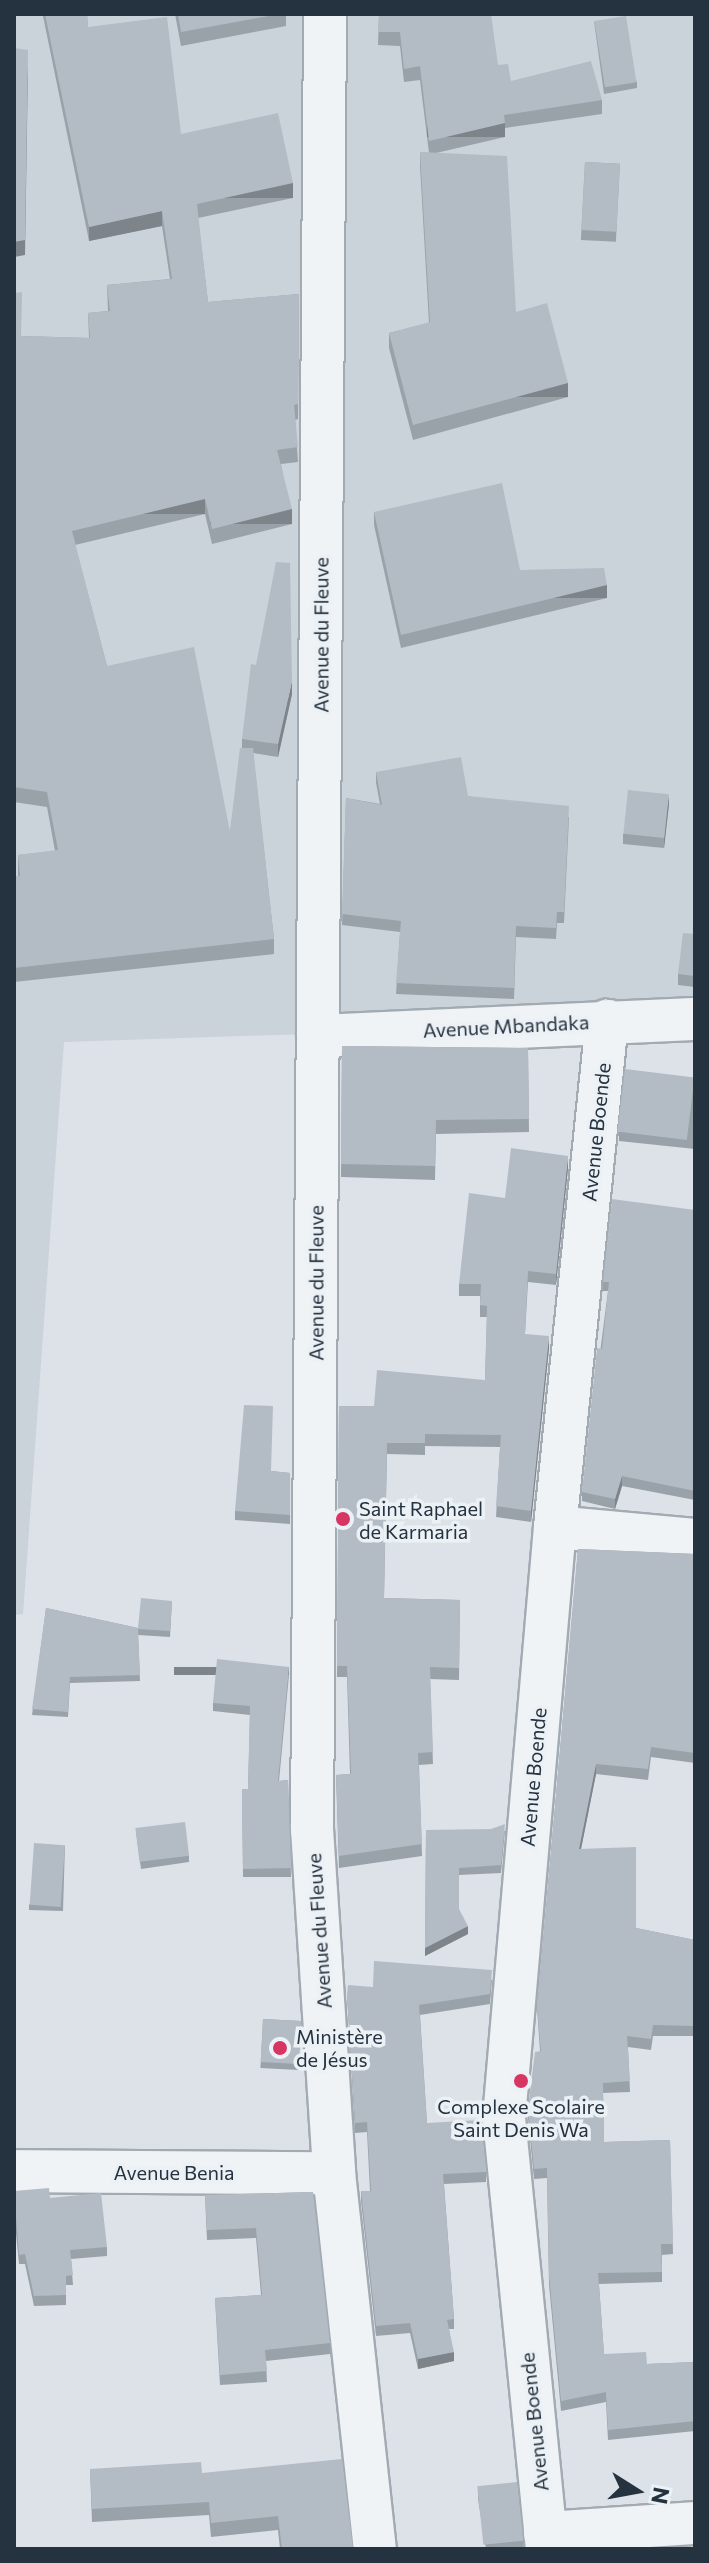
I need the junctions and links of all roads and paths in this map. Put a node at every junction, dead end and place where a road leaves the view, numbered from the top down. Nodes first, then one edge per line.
1 (325, 14) edge
2 (695, 1019) edge
3 (607, 1021) junction
4 (318, 1036) junction
5 (555, 1527) junction
6 (695, 1540) edge
7 (14, 2171) edge
8 (334, 2173) junction
9 (695, 2523) edge
10 (546, 2541) edge
11 (375, 2549) edge

1 - 4 street, Avenue du Fleuve
2 - 3 street, Avenue Mbandaka
3 - 4 street, Avenue Mbandaka
3 - 5 street, Avenue Boende
4 - 8 street, Avenue du Fleuve
5 - 6 street
5 - 10 street, Avenue Boende
7 - 8 street, Avenue Benia
8 - 11 street, Avenue du Fleuve
9 - 10 street

